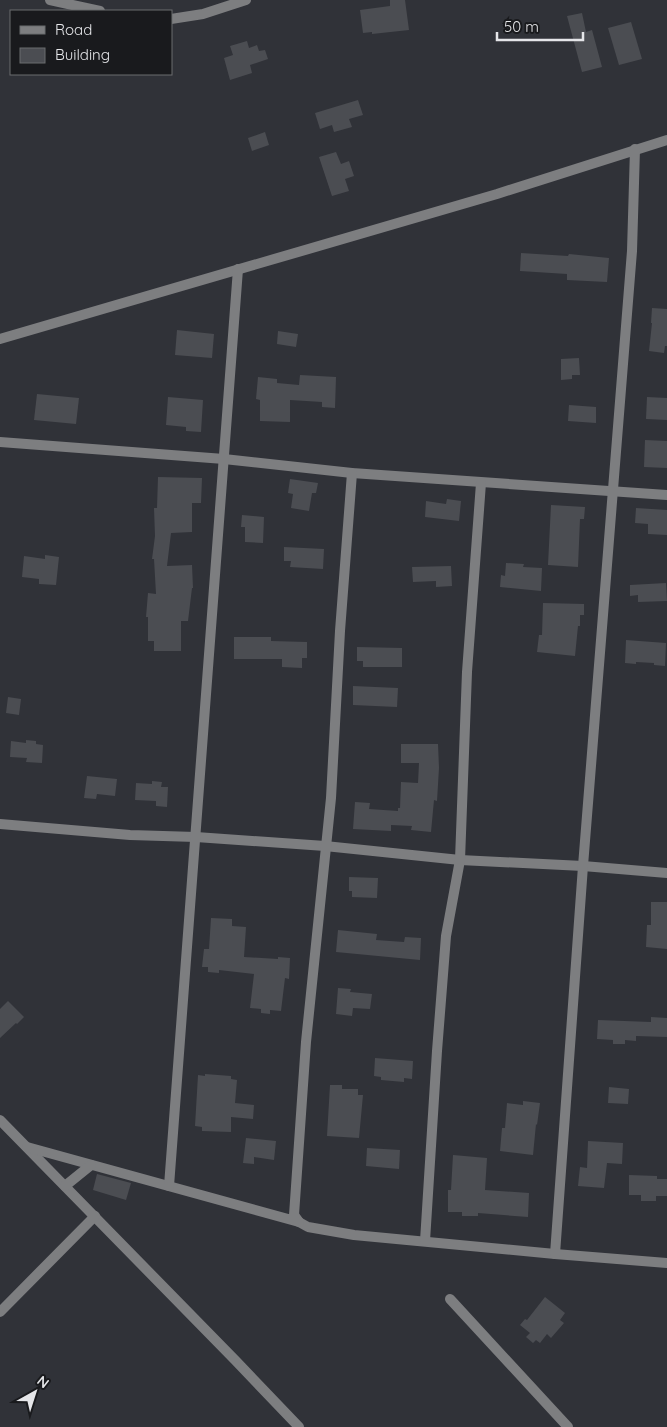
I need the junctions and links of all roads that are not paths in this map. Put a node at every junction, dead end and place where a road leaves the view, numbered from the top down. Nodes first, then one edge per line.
1 (50, 0) edge
2 (246, 0) edge
3 (95, 10) edge
4 (172, 19) edge
5 (667, 140) edge
6 (635, 149) junction
7 (238, 269) junction
8 (0, 339) edge
9 (0, 442) edge
10 (224, 459) junction
11 (352, 473) junction
12 (481, 483) junction
13 (612, 492) junction
14 (667, 495) edge
15 (0, 824) edge
16 (196, 837) junction
17 (325, 846) junction
18 (460, 860) junction
19 (583, 866) junction
20 (667, 872) edge
21 (0, 1120) edge
22 (27, 1147) junction
23 (91, 1165) junction
24 (65, 1186) junction
25 (169, 1186) junction
26 (95, 1216) junction
27 (299, 1222) junction
28 (425, 1241) junction
29 (554, 1254) junction
30 (667, 1263) edge
31 (450, 1299) dead end
32 (0, 1312) edge
33 (298, 1427) edge
34 (568, 1427) edge

1 - 3 street
2 - 4 street
5 - 6 street
6 - 7 street
6 - 13 street
7 - 8 street
7 - 10 street
9 - 10 street
10 - 11 street
10 - 16 street
11 - 12 street
11 - 17 street
12 - 13 street
12 - 18 street
13 - 14 street
13 - 19 street
15 - 16 street
16 - 17 street
16 - 25 street
17 - 18 street
17 - 27 street
18 - 19 street
18 - 28 street
19 - 20 street
19 - 29 street
21 - 22 street
22 - 23 street
22 - 24 street
23 - 24 street
23 - 25 street
24 - 26 street
25 - 27 street
26 - 32 street
26 - 33 street
27 - 28 street
28 - 29 street
29 - 30 street
31 - 34 street

